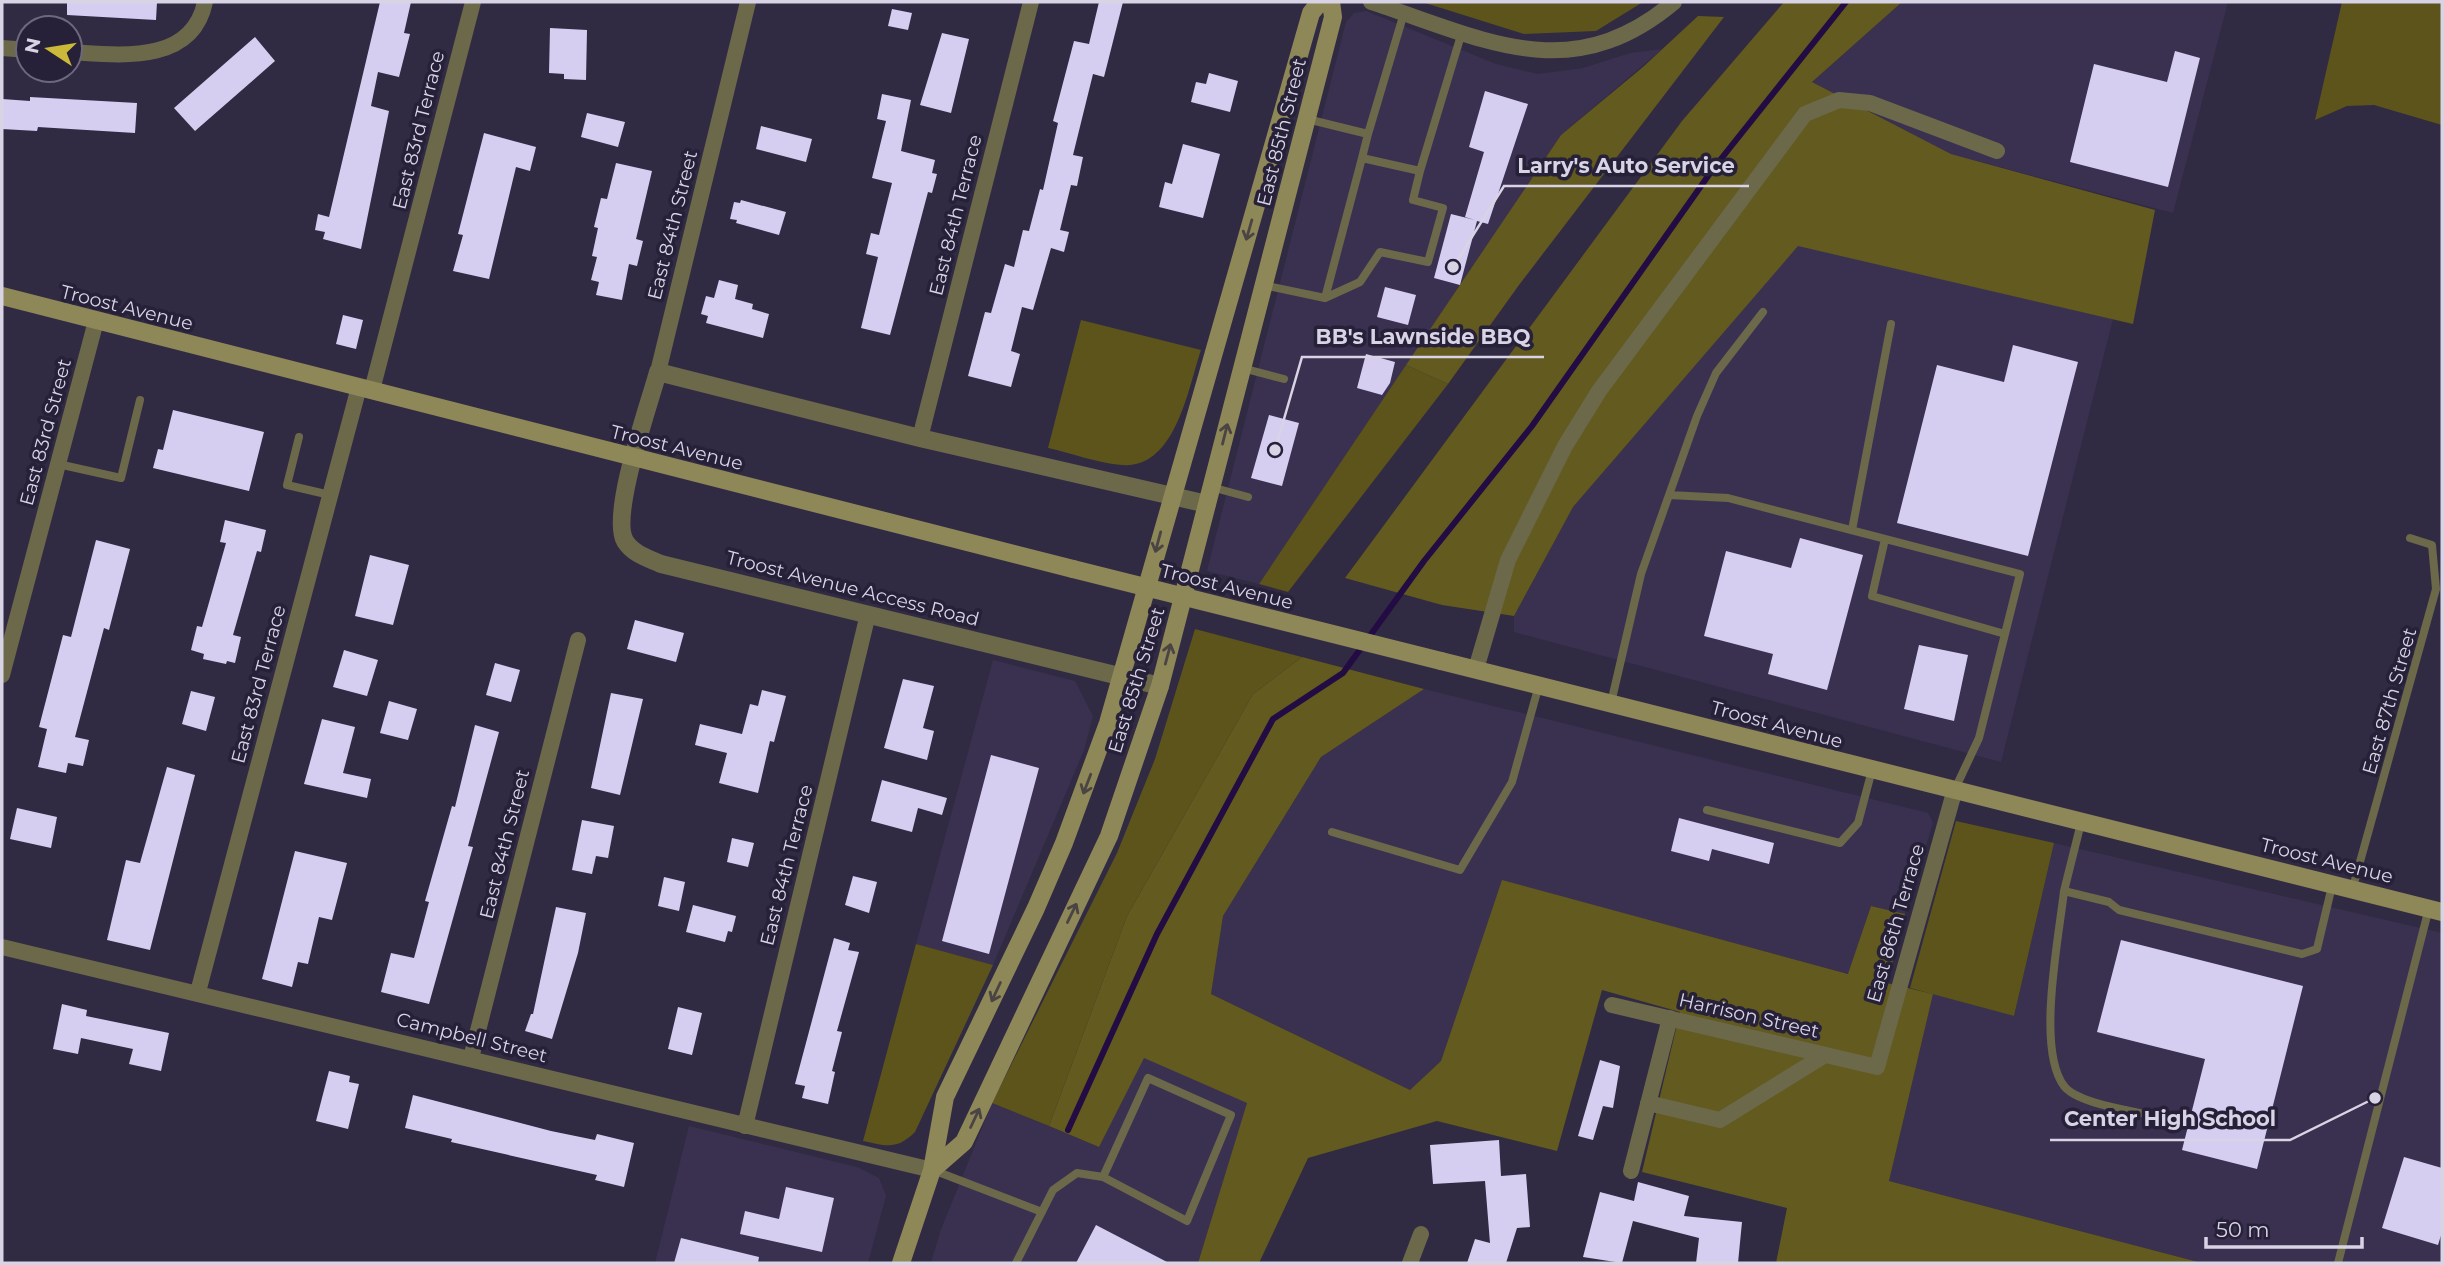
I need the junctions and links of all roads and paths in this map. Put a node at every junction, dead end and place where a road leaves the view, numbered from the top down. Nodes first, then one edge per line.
1 (205, 2) edge
2 (472, 2) edge
3 (748, 2) edge
4 (1031, 2) edge
5 (1320, 2) edge
6 (1331, 2) edge
7 (1371, 2) edge
8 (1674, 2) edge
9 (1404, 13) junction
10 (1462, 32) junction
11 (84, 52) edge
12 (1306, 118) junction
13 (1368, 134) junction
14 (1997, 151) dead end
15 (1362, 158) junction
16 (1420, 171) junction
17 (1263, 285) junction
18 (2, 296) edge
19 (1325, 298) junction
20 (1763, 312) dead end
21 (96, 321) junction
22 (1891, 324) dead end
23 (1242, 368) junction
24 (658, 372) junction
25 (1284, 379) dead end
26 (366, 389) junction
27 (140, 400) dead end
28 (299, 437) dead end
29 (920, 438) junction
30 (634, 457) junction
31 (58, 464) junction
32 (330, 495) junction
33 (1171, 495) junction
34 (1209, 495) junction
35 (1669, 495) junction
36 (1248, 497) dead end
37 (1852, 530) junction
38 (2410, 538) dead end
39 (1885, 539) junction
40 (869, 614) junction
41 (2005, 635) junction
42 (578, 640) dead end
43 (1476, 669) junction
44 (2, 675) edge
45 (1122, 675) junction
46 (1539, 685) junction
47 (1160, 686) junction
48 (1611, 703) junction
49 (1872, 771) junction
50 (1955, 789) junction
51 (1707, 810) dead end
52 (2081, 820) junction
53 (1332, 832) dead end
54 (2333, 883) junction
55 (2353, 887) junction
56 (2064, 891) junction
57 (2435, 910) edge
58 (2, 947) edge
59 (198, 992) junction
60 (1612, 1005) dead end
61 (1670, 1018) junction
62 (1825, 1055) junction
63 (471, 1058) junction
64 (1877, 1067) joint
65 (1648, 1103) junction
66 (2149, 1115) dead end
67 (745, 1126) junction
68 (932, 1170) junction
69 (1631, 1171) dead end
70 (1103, 1177) junction
71 (1042, 1212) junction
72 (1421, 1234) dead end
73 (901, 1263) edge
74 (1016, 1263) edge
75 (1410, 1263) edge
76 (2338, 1263) edge

1 - 11 street
2 - 26 street, East 83rd Terrace
3 - 24 street, East 84th Street
4 - 29 street, East 84th Terrace
5 -> 33 main road, East 85th Street
6 - 12 main road, East 85th Street
7 - 9 street
8 - 10 street
9 - 10 street
9 - 13 lane
10 - 16 lane
12 - 13 lane
12 - 17 main road, East 85th Street
13 - 15 lane
14 - 43 street
15 - 16 lane
15 - 19 lane
16 - 19 lane
17 - 19 lane
17 - 23 main road, East 85th Street
18 - 21 main road, Troost Avenue
20 - 35 lane
21 - 26 main road, Troost Avenue
21 - 31 street, East 83rd Street
22 - 37 lane
23 - 25 lane
34 -> 23 main road, East 85th Street
24 - 29 street
24 - 30 street, East 84th Street
26 - 30 main road, Troost Avenue
26 - 32 street, East 83rd Terrace
27 - 31 lane
28 - 32 lane
29 - 33 street
30 - 40 street, Troost Avenue Access Road
30 - 43 main road, Troost Avenue, bridge
31 - 44 street, East 83rd Street
32 - 59 street, East 83rd Terrace
33 - 34 street
33 -> 45 main road, East 85th Street
34 - 36 lane
47 -> 34 main road, East 85th Street
35 - 37 lane
35 - 48 lane
37 - 39 lane
38 - 55 lane, East 87th Street
39 - 41 lane
39 - 41 lane
40 - 45 street, Troost Avenue Access Road
40 - 67 street, East 84th Terrace
41 - 50 lane
42 - 63 street, East 84th Street
43 - 46 main road, Troost Avenue
45 - 47 street, Troost Avenue Access Road
45 -> 68 main road, East 85th Street
46 - 48 main road, Troost Avenue
46 - 53 lane
68 -> 47 main road, East 85th Street
48 - 49 main road, Troost Avenue
49 - 50 main road, Troost Avenue
49 - 51 lane
50 - 52 main road, Troost Avenue
50 - 64 street, East 86th Terrace
52 - 54 main road, Troost Avenue
52 - 56 lane
54 - 55 main road, Troost Avenue
54 - 56 lane
55 - 57 main road, Troost Avenue
56 - 66 lane
57 - 76 lane
58 - 59 street, Campbell Street
59 - 63 street, Campbell Street
60 - 61 street, Harrison Street
61 - 62 street, Harrison Street
61 - 65 street
62 - 64 street, Harrison Street
62 - 65 street
63 - 67 street, Campbell Street
65 - 69 street
67 - 68 street, Campbell Street
68 - 71 lane
68 - 73 main road, East 85th Street
70 - 70 lane
70 - 71 lane
71 - 74 lane
72 - 75 street

